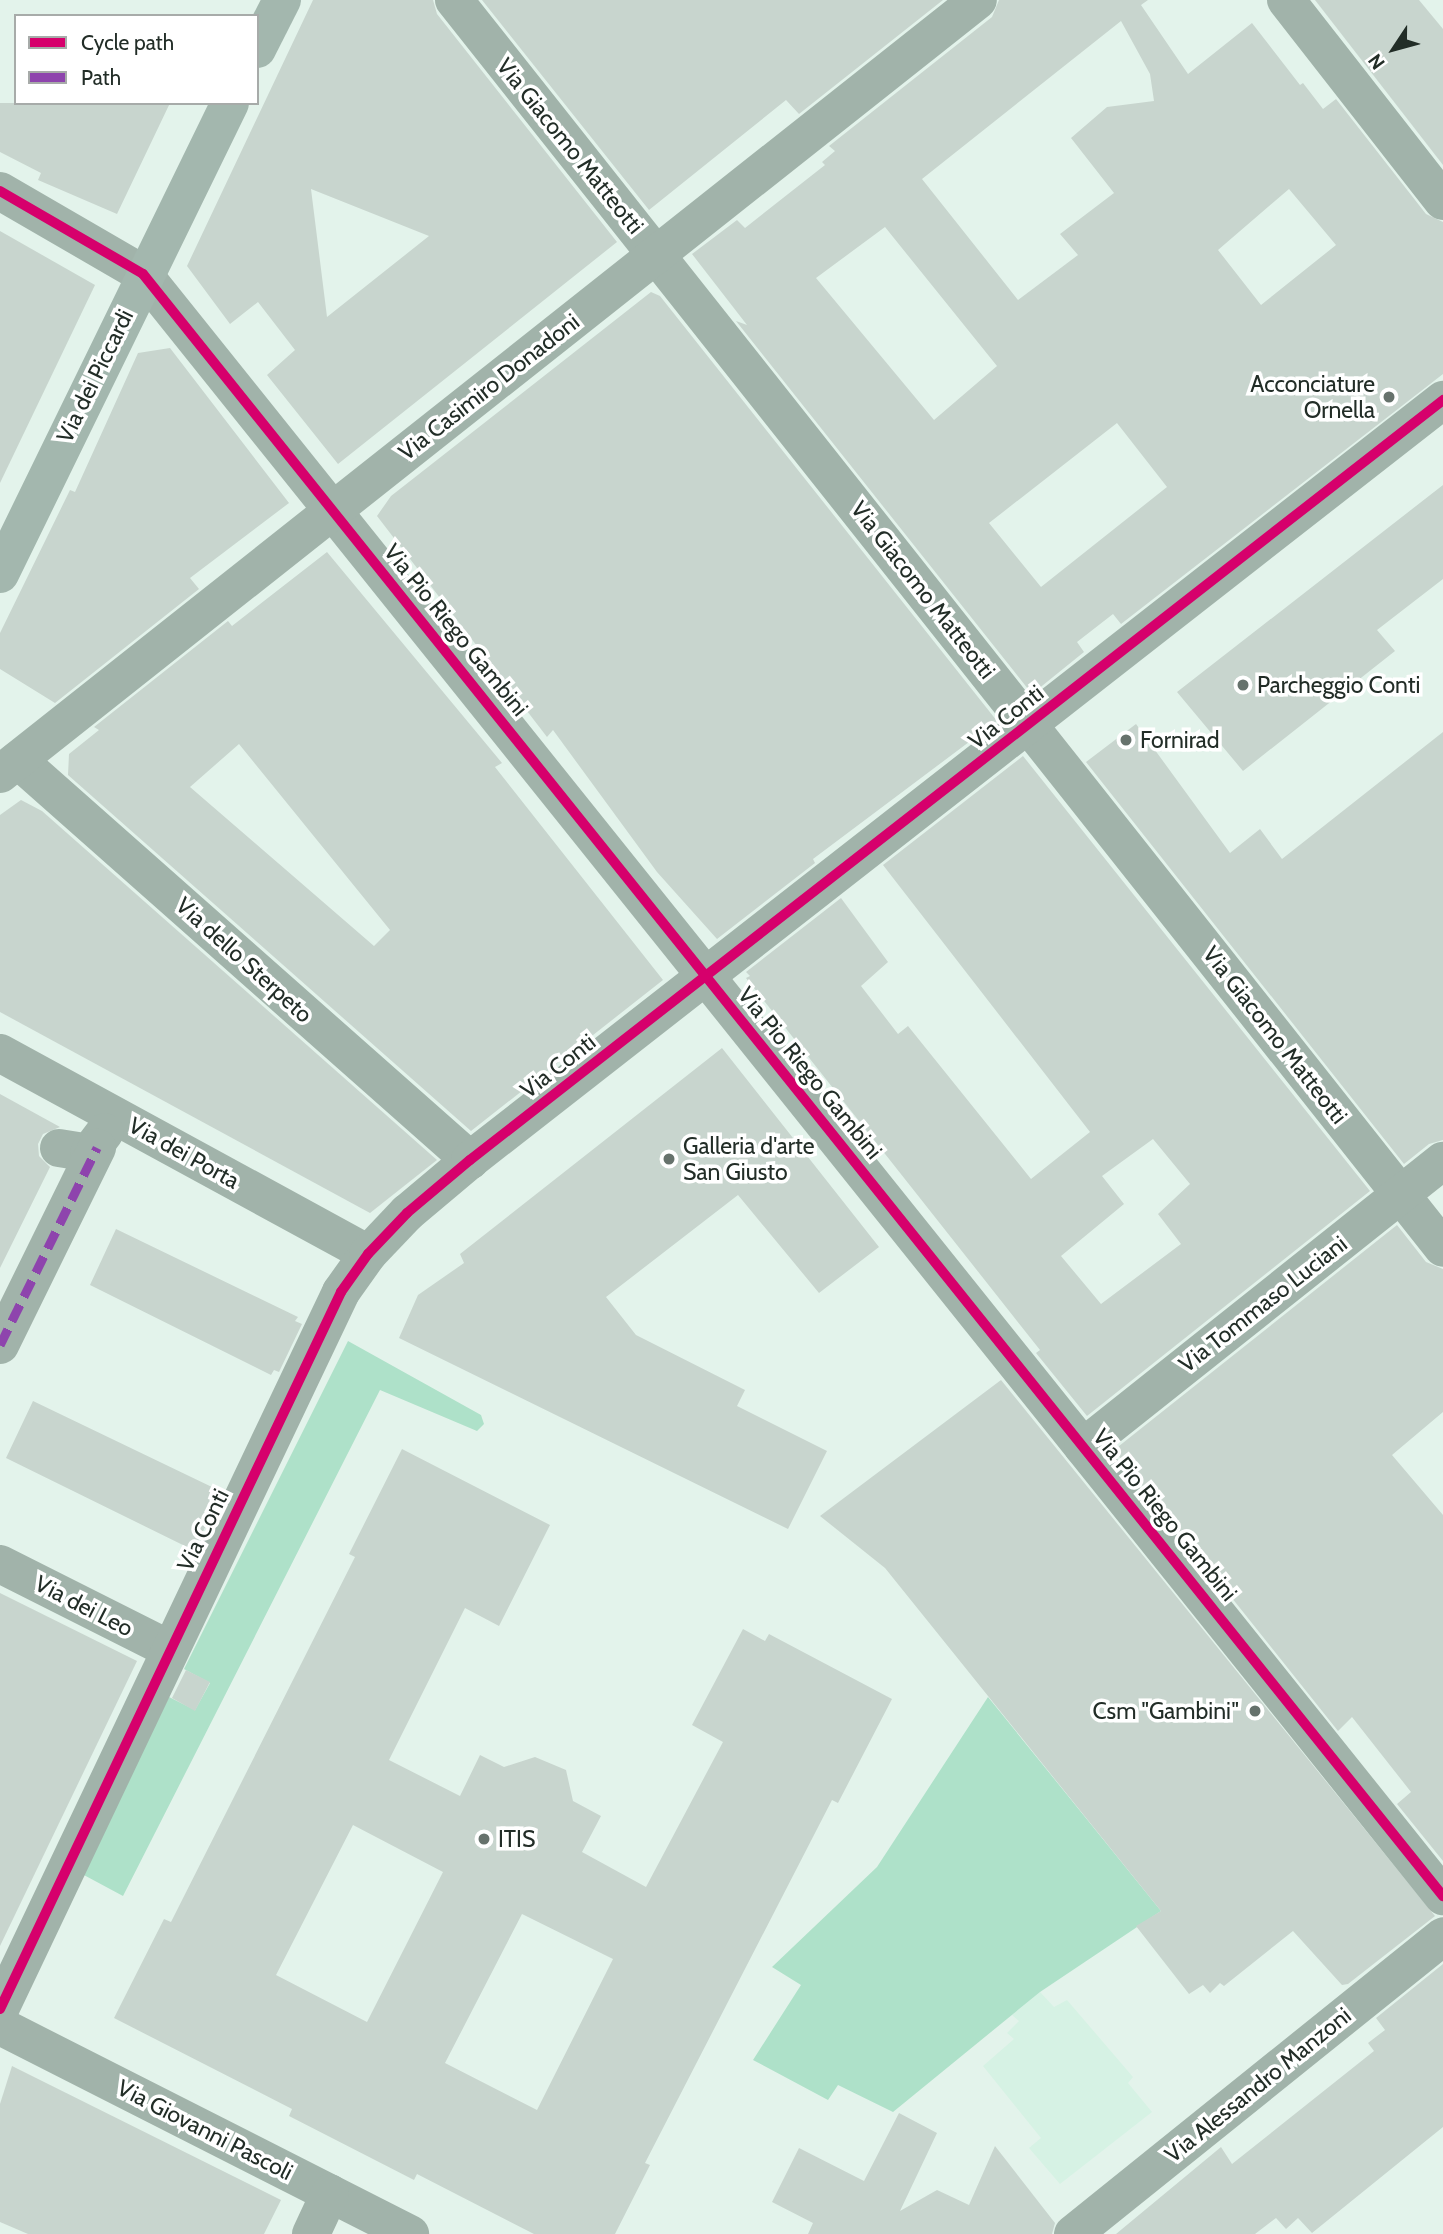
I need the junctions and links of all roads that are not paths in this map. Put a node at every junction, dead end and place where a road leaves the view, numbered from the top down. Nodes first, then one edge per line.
1 (282, 0) edge
2 (454, 0) edge
3 (978, 0) edge
4 (1286, 0) edge
5 (259, 45) edge
6 (229, 105) edge
7 (0, 191) edge
8 (1443, 201) edge
9 (657, 254) junction
10 (144, 274) junction
11 (1443, 400) edge
12 (333, 511) junction
13 (0, 574) edge
14 (1030, 725) junction
15 (9, 767) edge
16 (708, 978) junction
17 (0, 1053) edge
18 (106, 1131) junction
19 (59, 1148) dead end
20 (470, 1160) junction
21 (1443, 1161) edge
22 (1401, 1194) junction
23 (1443, 1248) edge
24 (368, 1254) junction
25 (0, 1345) edge
26 (1083, 1447) junction
27 (0, 1564) edge
28 (169, 1649) junction
29 (1443, 1896) edge
30 (1443, 1936) edge
31 (0, 2009) edge
32 (0, 2026) edge
33 (330, 2193) junction
34 (311, 2234) edge
35 (410, 2234) edge
36 (1073, 2234) edge

1 - 5 main road
2 - 9 street, Via Giacomo Matteotti
3 - 9 street, Via Casimiro Donadoni
4 - 8 street
6 - 10 main road, Via dei Piccardi
7 - 10 street, Via Pio Riego Gambini
9 - 12 street, Via Casimiro Donadoni
9 - 14 street, Via Giacomo Matteotti
10 - 12 street, Via Pio Riego Gambini
10 - 13 main road, Via dei Piccardi
11 - 14 street, Via Conti
12 - 15 street, Via Casimiro Donadoni
12 - 16 street, Via Pio Riego Gambini
14 - 16 street, Via Conti
14 - 22 street, Via Giacomo Matteotti
15 - 20 street, Via dello Sterpeto
16 - 20 street, Via Conti
16 - 26 street, Via Pio Riego Gambini
17 - 18 street, Via dei Porta
18 - 19 street
18 - 24 street, Via dei Porta
18 - 25 street
20 - 24 street, Via Conti
21 - 22 street, Via Tommaso Luciani
22 - 23 street, Via Giacomo Matteotti
22 - 26 street, Via Tommaso Luciani
24 - 28 street, Via Conti
26 - 29 street, Via Pio Riego Gambini
27 - 28 street, Via dei Leo
28 - 31 street, Via Conti
30 - 36 street, Via Alessandro Manzoni
32 - 33 street, Via Giovanni Pascoli
33 - 34 street
33 - 35 street, Via Giovanni Pascoli

